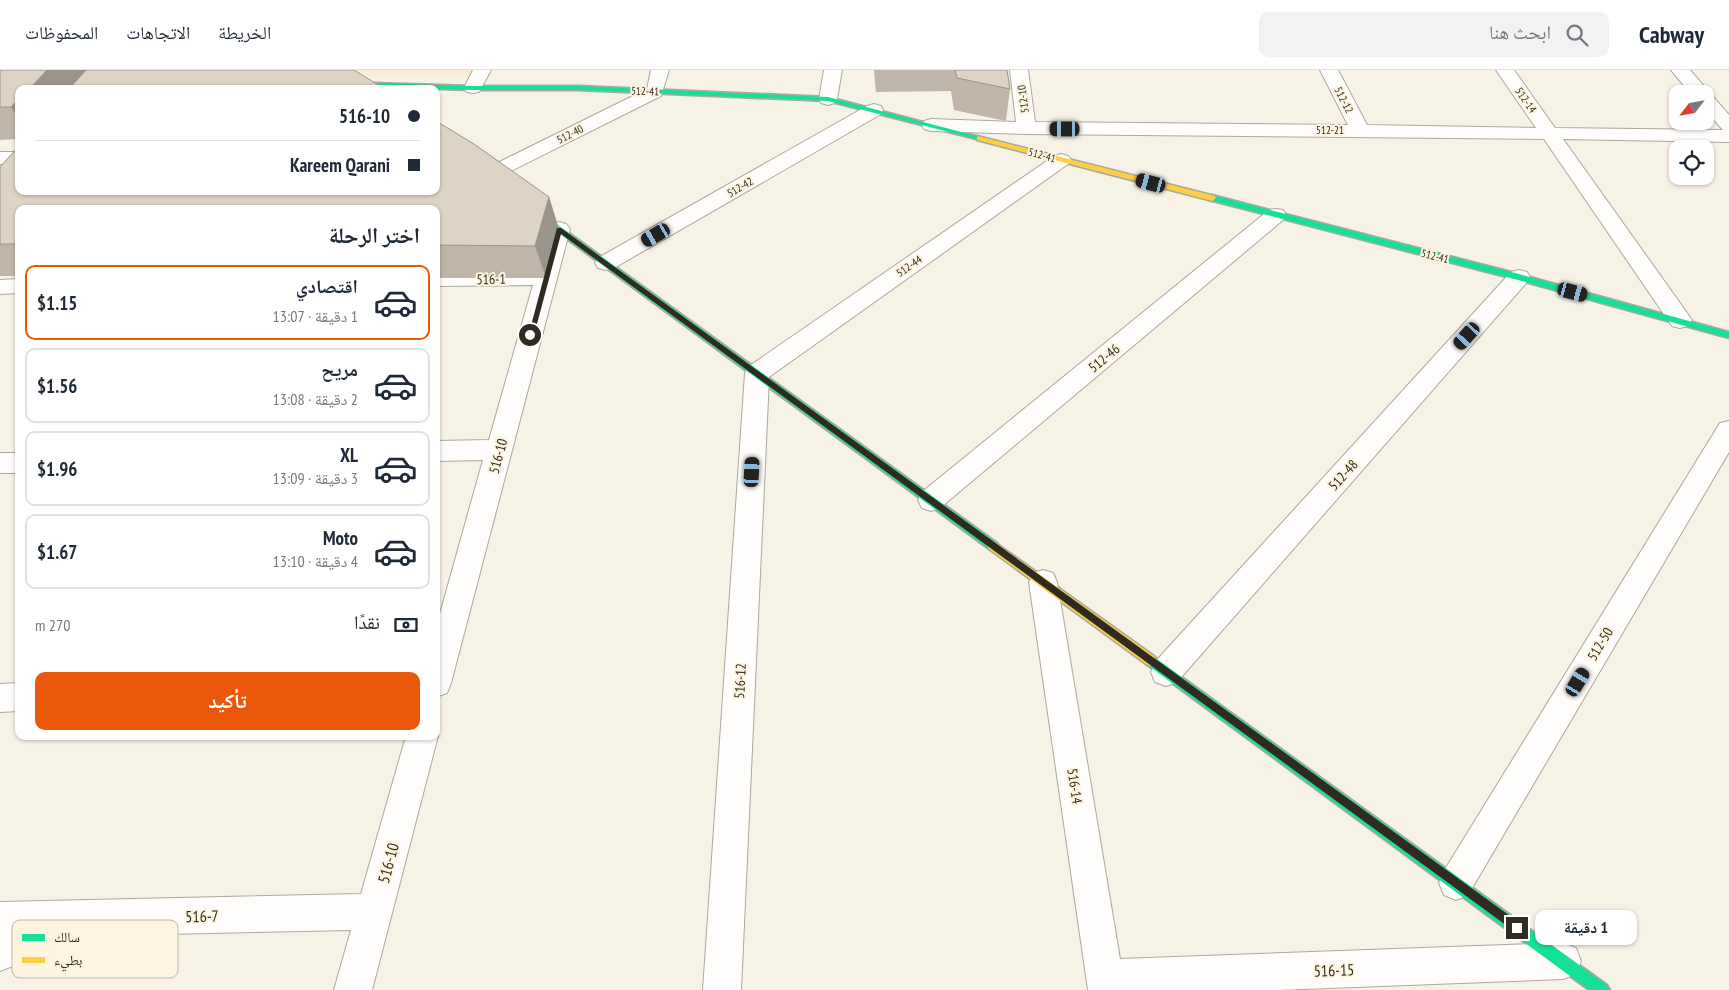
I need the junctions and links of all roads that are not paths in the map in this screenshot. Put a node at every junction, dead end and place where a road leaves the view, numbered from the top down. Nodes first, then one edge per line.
1 (482, 70) edge
2 (660, 70) edge
3 (832, 70) edge
4 (1019, 70) edge
5 (1329, 70) edge
6 (1505, 70) edge
7 (1680, 70) edge
8 (1693, 85) edge
9 (440, 88) edge
10 (473, 88) junction
11 (654, 92) junction
12 (828, 99) junction
13 (1714, 109) edge
14 (874, 110) junction
15 (930, 125) junction
16 (1729, 126) edge
17 (1026, 128) junction
18 (1360, 131) junction
19 (1548, 132) junction
20 (1729, 136) edge
21 (0, 158) edge
22 (15, 158) edge
23 (1061, 160) junction
24 (486, 176) edge
25 (522, 203) edge
26 (1276, 215) junction
27 (559, 229) junction
28 (606, 263) junction
29 (1519, 277) junction
30 (546, 278) junction
31 (440, 279) edge
32 (15, 286) edge
33 (0, 287) edge
34 (1680, 320) junction
35 (1729, 335) edge
36 (757, 373) junction
37 (1729, 430) edge
38 (500, 450) junction
39 (440, 451) edge
40 (0, 463) edge
41 (15, 463) edge
42 (931, 500) junction
43 (1043, 582) junction
44 (440, 668) edge
45 (1166, 672) junction
46 (15, 697) edge
47 (0, 698) edge
48 (421, 740) edge
49 (1456, 883) junction
50 (374, 912) junction
51 (8, 920) edge
52 (0, 953) edge
53 (1563, 961) junction
54 (1106, 984) edge
55 (353, 990) edge
56 (722, 990) edge
57 (1602, 990) edge

1 - 10 street
2 - 11 street
3 - 12 street
4 - 17 street, 512-10
5 - 18 street, 512-12
6 - 19 street, 512-14
7 - 8 street
9 - 10 street, 512-41
10 - 11 street, 512-41
11 - 12 street, 512-41
11 - 24 street, 512-40
12 - 14 street, 512-41
13 - 16 street
14 - 15 street, 512-41
14 - 28 street, 512-42
15 - 17 street, 512-21
15 - 23 street, 512-41
17 - 18 street, 512-21
18 - 19 street, 512-21
19 - 20 street, 512-21
19 - 34 street, 512-14
21 - 22 street
23 - 26 street, 512-41
23 - 36 street, 512-44
25 - 27 street
26 - 29 street, 512-41
26 - 42 street, 512-46
27 - 28 street
27 - 30 street, 516-10
28 - 36 street
29 - 34 street, 512-41
29 - 45 street, 512-48
30 - 31 street, 516-1
30 - 38 street, 516-10
32 - 33 street
34 - 35 street, 512-41
36 - 42 street
36 - 56 street, 516-12
37 - 49 street, 512-50
38 - 39 street
38 - 44 street, 516-10
40 - 41 street
42 - 43 street
43 - 45 street
43 - 54 street, 516-14
45 - 49 street
46 - 47 street
48 - 50 street, 516-10
49 - 53 street
50 - 51 street, 516-7
50 - 55 street, 516-10
51 - 52 street
53 - 54 street, 516-15
53 - 57 street

